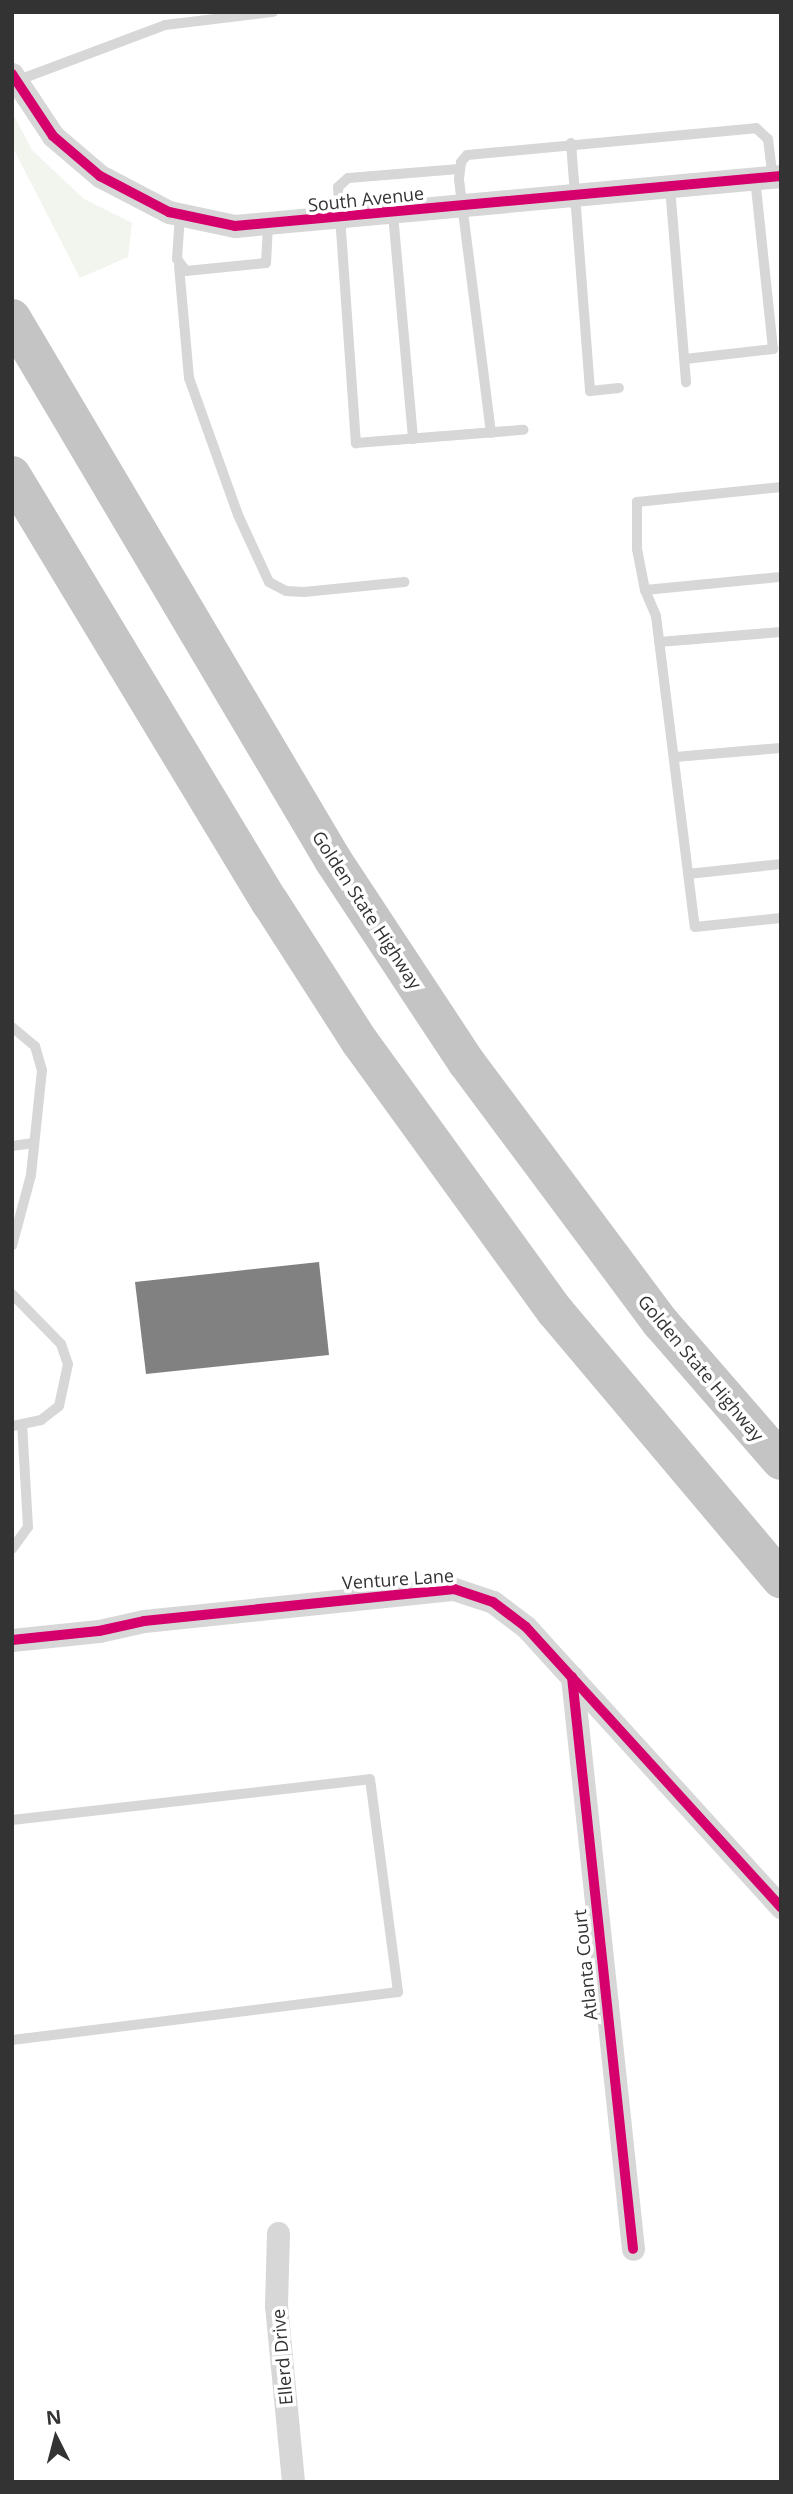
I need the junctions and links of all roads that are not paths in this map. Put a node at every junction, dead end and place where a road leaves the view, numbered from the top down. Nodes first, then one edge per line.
1 (273, 12) edge
2 (14, 78) edge
3 (571, 143) junction
4 (459, 169) junction
5 (769, 177) edge
6 (670, 187) junction
7 (572, 198) junction
8 (464, 208) junction
9 (393, 214) junction
10 (180, 215) junction
11 (338, 220) junction
12 (268, 226) junction
13 (179, 266) junction
14 (12, 318) edge
15 (685, 359) junction
16 (687, 382) dead end
17 (619, 388) dead end
18 (523, 430) dead end
19 (491, 433) junction
20 (412, 439) junction
21 (12, 475) edge
22 (781, 487) edge
23 (781, 577) edge
24 (405, 582) dead end
25 (645, 590) junction
26 (781, 632) edge
27 (659, 642) junction
28 (781, 748) edge
29 (675, 757) junction
30 (781, 864) edge
31 (688, 874) junction
32 (781, 918) edge
33 (12, 1027) edge
34 (34, 1143) junction
35 (12, 1146) edge
36 (12, 1246) edge
37 (12, 1294) edge
38 (17, 1425) edge
39 (781, 1461) edge
40 (12, 1549) edge
41 (781, 1578) edge
42 (12, 1640) edge
43 (572, 1677) junction
44 (12, 1820) edge
45 (781, 1906) edge
46 (12, 2040) edge
47 (278, 2233) dead end
48 (633, 2249) dead end
49 (293, 2482) edge

1 - 2 lane
2 - 10 street, South Avenue
3 - 4 lane
3 - 5 lane
3 - 7 lane
4 - 8 lane
4 - 11 lane
5 - 6 street, South Avenue
5 - 15 lane
6 - 7 street, South Avenue
6 - 15 lane
7 - 8 street, South Avenue
7 - 17 lane
8 - 9 street, South Avenue
8 - 19 lane
9 - 11 street, South Avenue
9 - 20 lane
10 - 12 street, South Avenue
10 - 13 lane
11 - 12 street, South Avenue
11 - 20 lane
12 - 13 lane
13 - 24 lane
14 - 39 highway, Golden State Highway
15 - 16 lane
18 - 19 lane
19 - 20 lane
21 - 41 highway
22 - 25 lane
23 - 25 lane
25 - 27 lane
26 - 27 lane
27 - 29 lane
28 - 29 lane
29 - 31 lane
30 - 31 lane
31 - 32 lane
33 - 34 lane
34 - 35 lane
34 - 36 lane
37 - 38 lane
38 - 40 lane
42 - 43 street, Venture Lane
43 - 45 street, Venture Lane
43 - 48 street, Atlanta Court
44 - 46 lane
47 - 49 street, Ellerd Drive

